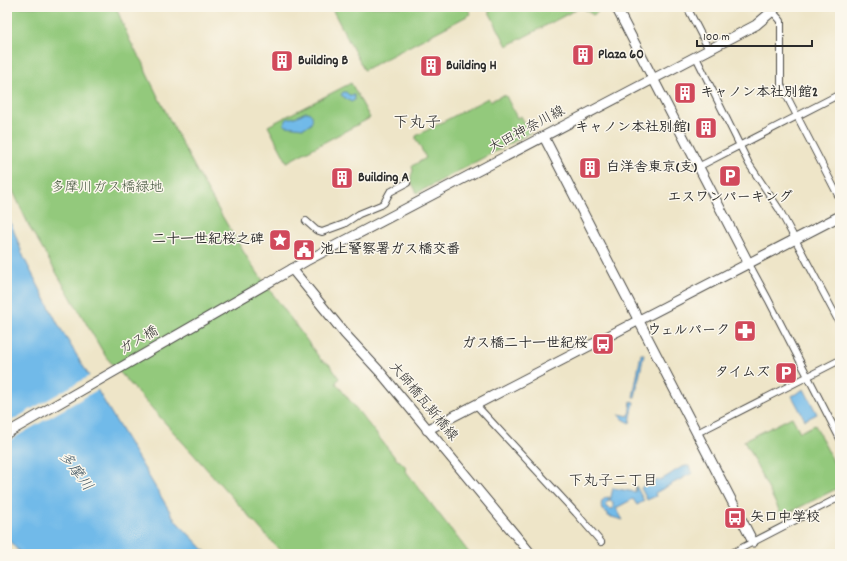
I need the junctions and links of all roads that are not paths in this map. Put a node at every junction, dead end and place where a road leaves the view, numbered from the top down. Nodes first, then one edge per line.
1 (616, 7) edge
2 (687, 7) edge
3 (775, 9) edge
4 (709, 50) junction
5 (696, 57) junction
6 (653, 79) junction
7 (840, 94) edge
8 (797, 116) junction
9 (544, 137) junction
10 (740, 146) junction
11 (698, 167) junction
12 (407, 183) dead end
13 (840, 199) edge
14 (840, 216) edge
15 (306, 220) dead end
16 (795, 240) junction
17 (749, 264) junction
18 (289, 271) junction
19 (638, 320) junction
20 (840, 324) edge
21 (840, 360) edge
22 (807, 376) junction
23 (476, 405) junction
24 (427, 430) junction
25 (7, 433) edge
26 (697, 433) junction
27 (840, 439) edge
28 (840, 497) edge
29 (600, 542) dead end
30 (753, 542) junction
31 (531, 554) edge
32 (730, 554) edge

1 - 6 street
2 - 4 street
3 - 4 street, 大田神奈川線
3 - 8 street
4 - 5 street, 大田神奈川線
5 - 6 street, 大田神奈川線
5 - 10 street
6 - 9 street, 大田神奈川線
6 - 11 street
7 - 8 street
8 - 10 street
8 - 13 street
9 - 18 street, 大田神奈川線
9 - 19 street
10 - 11 street
10 - 16 street
11 - 17 street
12 - 15 street
14 - 16 street
16 - 17 street
16 - 20 street
17 - 19 street
17 - 22 street
18 - 24 street, 大師橋瓦斯橋線
18 - 25 street, ガス橋
19 - 23 street
19 - 26 street
21 - 22 street
22 - 26 street
22 - 27 street
23 - 24 street
23 - 29 street
24 - 31 street, 大師橋瓦斯橋線
26 - 30 street
28 - 30 street
30 - 32 street

